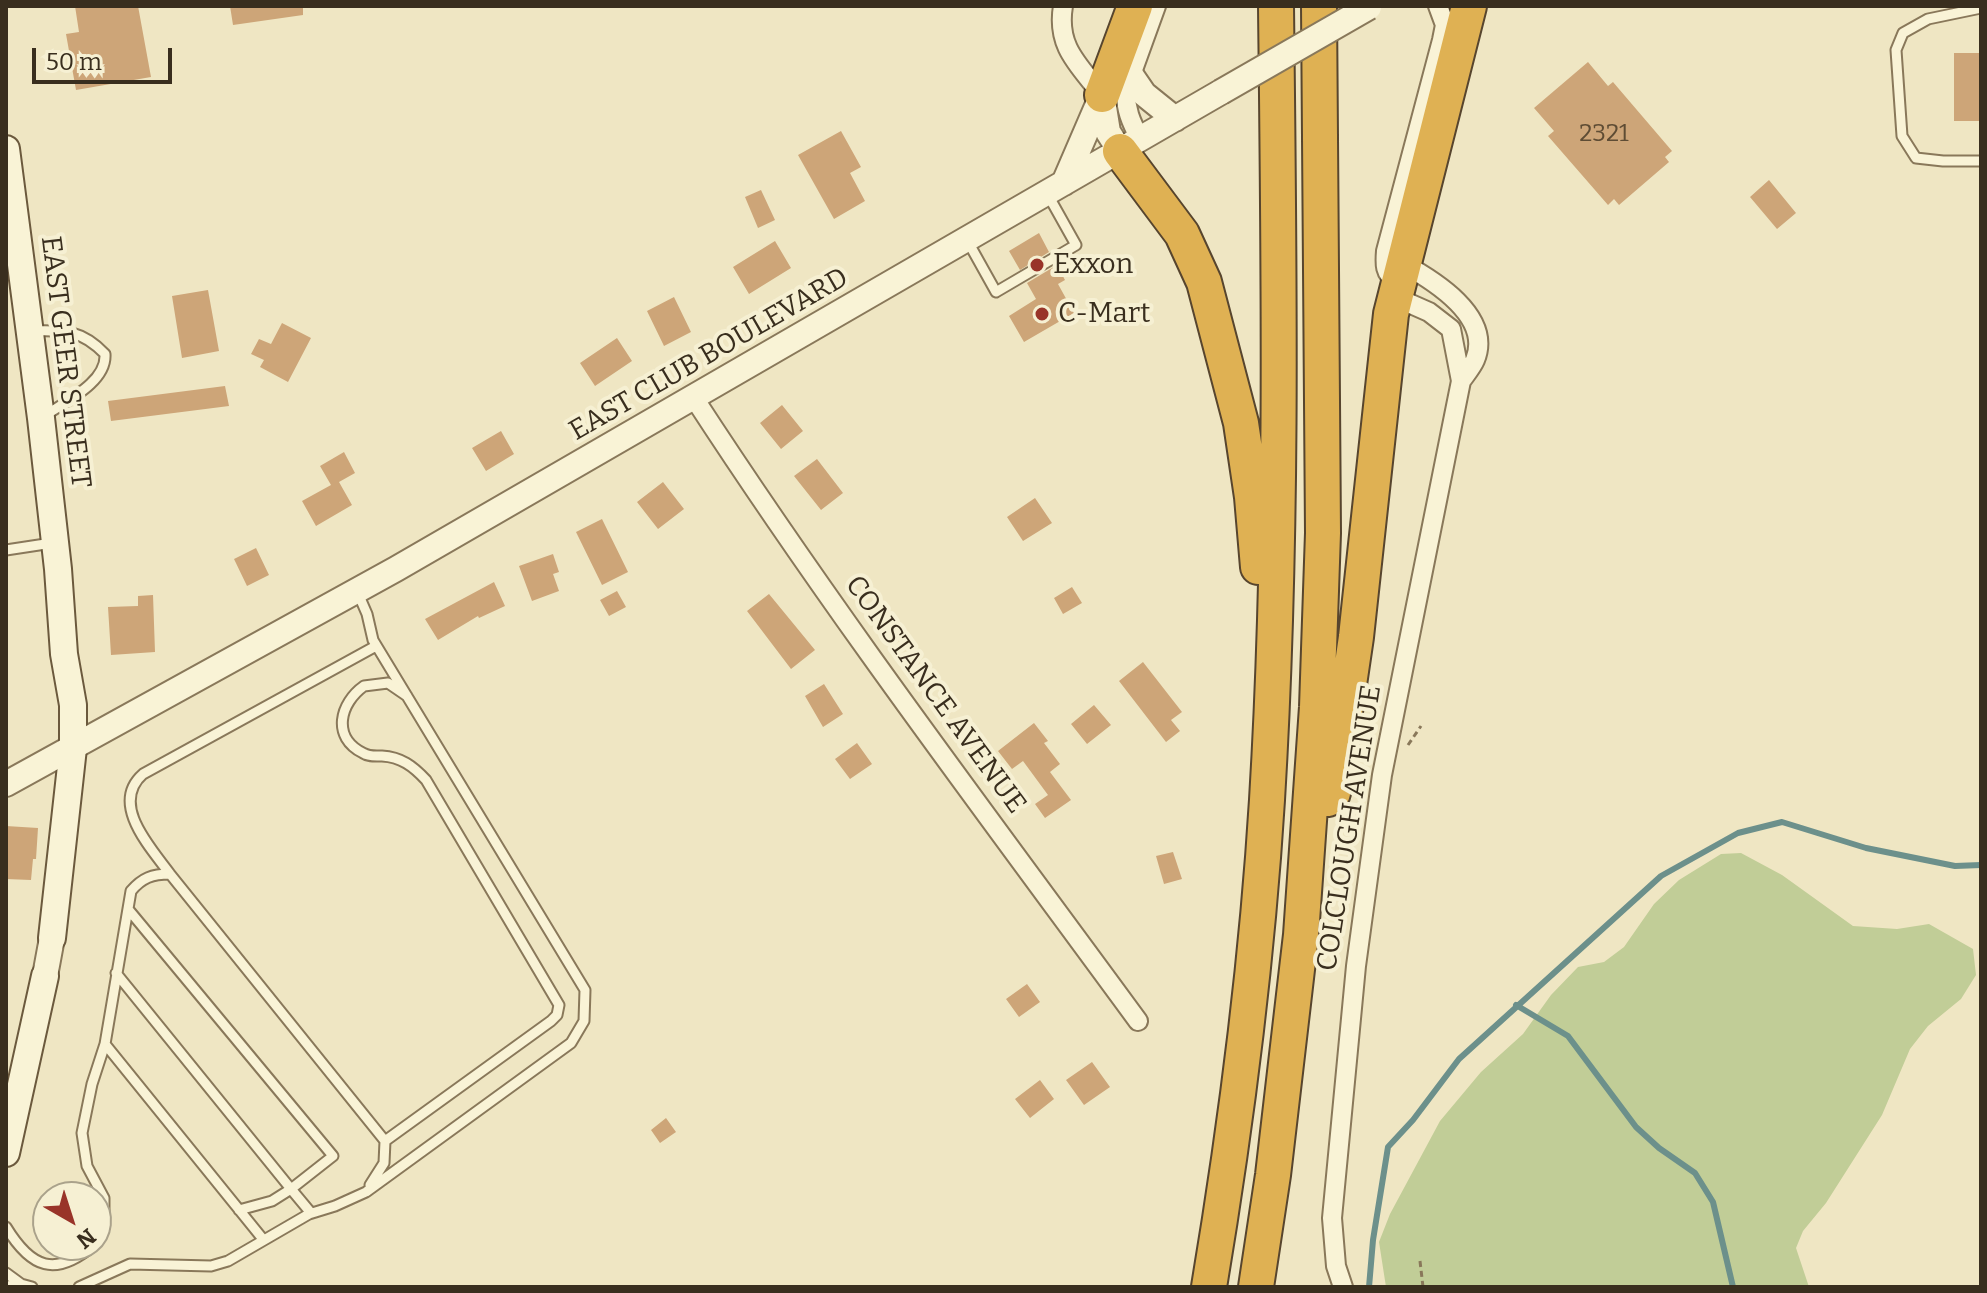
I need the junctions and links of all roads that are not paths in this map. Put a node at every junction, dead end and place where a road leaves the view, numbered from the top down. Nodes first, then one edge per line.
1 (1063, 6) edge
2 (1135, 6) edge
3 (1156, 6) edge
4 (1276, 6) edge
5 (1319, 6) edge
6 (1370, 6) edge
7 (1460, 7) edge
8 (1981, 8) edge
9 (1131, 75) junction
10 (1102, 95) junction
11 (1175, 119) junction
12 (1130, 145) junction
13 (6, 149) edge
14 (1981, 161) edge
15 (1056, 188) junction
16 (967, 240) junction
17 (1398, 280) junction
18 (29, 331) junction
19 (1461, 381) junction
20 (694, 398) junction
21 (41, 418) junction
22 (55, 543) junction
23 (6, 550) edge
24 (356, 590) junction
25 (376, 646) junction
26 (407, 696) junction
27 (1272, 703) junction
28 (73, 748) junction
29 (6, 784) edge
30 (1310, 826) junction
31 (170, 874) junction
32 (128, 909) junction
33 (52, 938) joint
34 (116, 973) junction
35 (45, 976) joint
36 (1138, 1021) dead end
37 (105, 1044) junction
38 (385, 1141) junction
39 (6, 1153) edge
40 (95, 1181) edge
41 (291, 1189) junction
42 (366, 1192) junction
43 (239, 1210) junction
44 (311, 1213) junction
45 (6, 1227) edge
46 (262, 1238) junction
47 (32, 1258) edge
48 (36, 1261) edge
49 (69, 1261) edge
50 (6, 1273) edge
51 (6, 1286) edge
52 (26, 1286) edge
53 (79, 1287) edge
54 (1209, 1287) edge
55 (1256, 1287) edge
56 (1343, 1287) edge

1 - 10 street
2 - 10 highway
3 - 9 street
4 - 27 highway
5 - 30 highway
6 - 11 street, EAST CLUB BOULEVARD, bridge
7 - 17 highway
8 - 14 lane
9 - 11 street
9 - 12 street
10 - 12 street
10 - 15 street
11 - 12 street, EAST CLUB BOULEVARD
12 - 15 street, EAST CLUB BOULEVARD
12 - 27 highway
13 - 18 main road, EAST GEER STREET
15 - 16 street, EAST CLUB BOULEVARD
15 - 16 lane
16 - 20 street, EAST CLUB BOULEVARD
17 - 19 street, COLCLOUGH AVENUE
17 - 19 street, COLCLOUGH AVENUE
17 - 30 highway
18 - 21 main road, EAST GEER STREET
18 - 21 lane
19 - 56 street, COLCLOUGH AVENUE
20 - 24 street, EAST CLUB BOULEVARD
20 - 36 street, CONSTANCE AVENUE
21 - 22 main road, EAST GEER STREET
22 - 23 lane
22 - 28 main road, EAST GEER STREET
24 - 25 lane
24 - 28 street, EAST CLUB BOULEVARD
25 - 26 lane
25 - 31 lane
26 - 38 lane
26 - 42 lane
27 - 54 highway
28 - 29 street, EAST CLUB BOULEVARD
28 - 33 main road, EAST GEER STREET
30 - 55 highway
31 - 32 lane
31 - 38 lane
32 - 34 lane
32 - 41 lane
33 - 35 street, EAST GEER STREET
34 - 37 lane
34 - 41 lane
35 - 39 main road, EAST GEER STREET
37 - 40 lane
37 - 43 lane
38 - 42 lane
41 - 43 lane
41 - 44 lane
42 - 44 lane
43 - 46 lane
44 - 46 lane
45 - 47 lane
46 - 53 lane
48 - 49 lane
50 - 52 lane
51 - 52 lane

